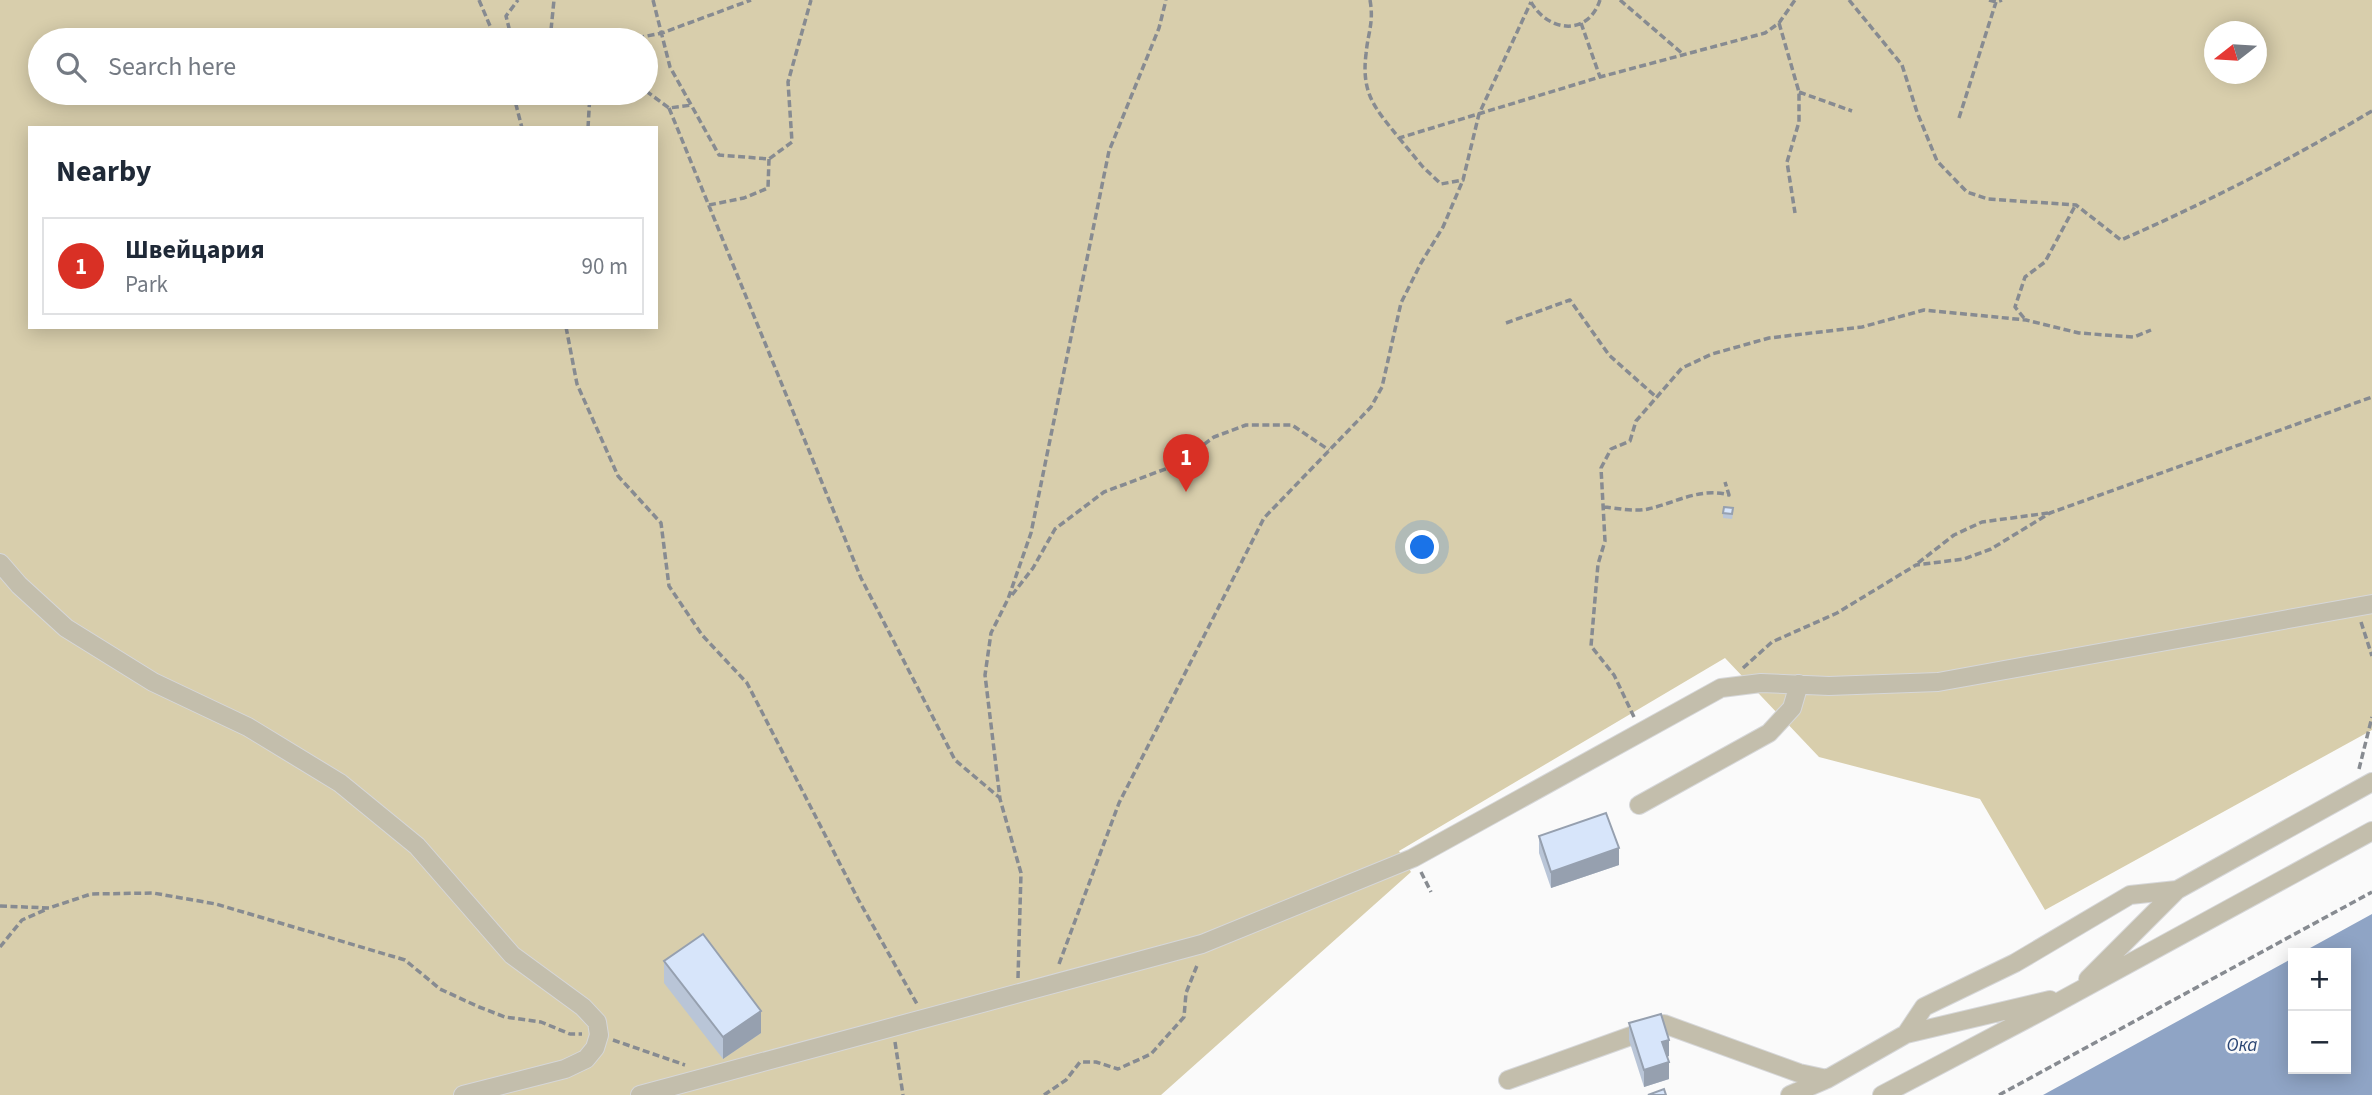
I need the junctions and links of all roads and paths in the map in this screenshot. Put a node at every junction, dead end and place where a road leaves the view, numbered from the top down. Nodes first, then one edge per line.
1 (479, 0) edge
2 (518, 0) edge
3 (554, 0) edge
4 (653, 0) edge
5 (751, 0) edge
6 (811, 0) edge
7 (1166, 0) edge
8 (1370, 0) edge
9 (1600, 0) edge
10 (1620, 0) edge
11 (1795, 0) edge
12 (1849, 0) edge
13 (1989, 0) edge
14 (2002, 0) edge
15 (1531, 1) edge
16 (1996, 2) junction
17 (1581, 23) junction
18 (1779, 23) junction
19 (491, 28) edge
20 (509, 28) edge
21 (551, 28) edge
22 (662, 33) junction
23 (658, 34) edge
24 (1684, 55) junction
25 (1600, 77) junction
26 (1799, 92) junction
27 (658, 100) edge
28 (516, 105) edge
29 (589, 105) edge
30 (692, 105) junction
31 (669, 108) junction
32 (1852, 111) dead end
33 (2372, 111) edge
34 (1479, 114) junction
35 (1959, 117) dead end
36 (521, 126) edge
37 (588, 126) edge
38 (1399, 138) junction
39 (769, 159) junction
40 (1463, 180) junction
41 (709, 205) junction
42 (2076, 205) junction
43 (1795, 213) dead end
44 (2026, 320) junction
45 (1506, 323) dead end
46 (566, 329) edge
47 (2151, 330) dead end
48 (1656, 397) junction
49 (2372, 397) edge
50 (1329, 450) junction
51 (1725, 482) dead end
52 (1604, 508) junction
53 (2050, 513) junction
54 (0, 563) edge
55 (1916, 565) junction
56 (1008, 599) junction
57 (2364, 606) edge
58 (2372, 656) edge
59 (1799, 684) junction
60 (1721, 688) junction
61 (2372, 717) edge
62 (1640, 731) junction
63 (2372, 782) edge
64 (2353, 792) junction
65 (1000, 799) junction
66 (1639, 804) dead end
67 (2372, 831) edge
68 (1419, 868) dead end
69 (2177, 890) junction
70 (1431, 892) dead end
71 (2372, 892) edge
72 (0, 906) edge
73 (49, 908) junction
74 (1202, 944) junction
75 (0, 947) edge
76 (1051, 986) junction
77 (1017, 994) junction
78 (2072, 995) junction
79 (925, 1018) junction
80 (892, 1028) junction
81 (1906, 1034) junction
82 (599, 1035) junction
83 (714, 1074) junction
84 (1827, 1079) junction
85 (1508, 1080) dead end
86 (463, 1095) edge
87 (640, 1095) edge
88 (903, 1095) edge
89 (1044, 1095) edge
90 (1790, 1095) edge
91 (1882, 1095) edge
92 (1999, 1095) edge

1 - 19 path
2 - 20 path
3 - 21 path
4 - 22 path
5 - 22 path
6 - 39 path
7 - 56 path
8 - 38 path
9 - 17 path
10 - 24 path
11 - 18 path
12 - 42 path
13 - 16 path
14 - 16 path
15 - 17 path
15 - 34 path
16 - 35 path
17 - 25 path
18 - 24 path
18 - 26 path
22 - 23 path
22 - 30 path
24 - 25 path
25 - 34 path
26 - 32 path
26 - 43 path
27 - 31 path
28 - 36 path
29 - 37 path
30 - 31 path
30 - 39 path
31 - 41 path
33 - 42 path
34 - 38 path
34 - 40 path
38 - 40 path
39 - 41 path
40 - 50 path
41 - 65 path
42 - 44 path
44 - 47 path
44 - 48 path
45 - 48 path
46 - 79 path
48 - 52 path
49 - 53 path
50 - 56 path
50 - 76 path
51 - 52 path
52 - 62 path
53 - 55 path
53 - 55 path
54 - 82 street
55 - 60 path
56 - 65 path
57 - 58 path
57 - 59 street
59 - 60 street
59 - 66 street
60 - 62 street
61 - 64 path
62 - 74 street
63 - 64 street
64 - 69 street
65 - 77 path
67 - 78 street
68 - 70 path
69 - 78 street
69 - 81 street
71 - 92 path
72 - 73 path
73 - 75 path
73 - 82 path
74 - 76 street
74 - 89 path
76 - 77 street
77 - 79 street
78 - 81 street
78 - 91 street
79 - 80 street
80 - 83 street
80 - 88 path
81 - 84 street
82 - 83 path
82 - 86 street
83 - 87 street
84 - 85 street
84 - 90 street

